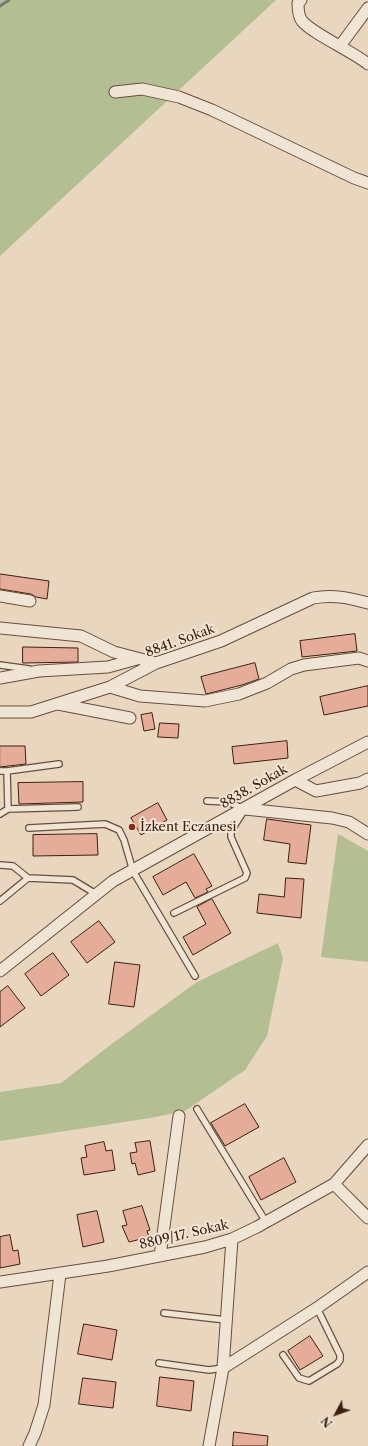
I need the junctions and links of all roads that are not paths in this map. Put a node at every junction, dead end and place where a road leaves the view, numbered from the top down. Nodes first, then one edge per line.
1 (300, 0) edge
2 (368, 8) edge
3 (340, 46) junction
4 (368, 64) edge
5 (115, 92) dead end
6 (368, 183) edge
7 (0, 596) edge
8 (30, 600) dead end
9 (368, 603) edge
10 (0, 628) edge
11 (137, 658) junction
12 (368, 661) edge
13 (156, 663) junction
14 (0, 665) edge
15 (39, 671) junction
16 (0, 678) edge
17 (110, 687) junction
18 (55, 704) junction
19 (0, 712) edge
20 (130, 718) dead end
21 (368, 742) edge
22 (59, 764) dead end
23 (0, 771) edge
24 (7, 771) junction
25 (368, 779) edge
26 (295, 780) junction
27 (207, 800) dead end
28 (78, 807) dead end
29 (8, 809) junction
30 (245, 809) junction
31 (0, 814) edge
32 (29, 828) dead end
33 (368, 834) edge
34 (0, 865) edge
35 (132, 871) junction
36 (28, 878) junction
37 (96, 894) junction
38 (0, 901) edge
39 (174, 913) dead end
40 (0, 971) edge
41 (195, 976) dead end
42 (197, 1109) dead end
43 (179, 1116) dead end
44 (368, 1145) edge
45 (334, 1184) junction
46 (368, 1218) edge
47 (266, 1222) junction
48 (232, 1239) junction
49 (160, 1256) junction
50 (368, 1272) edge
51 (60, 1274) junction
52 (0, 1282) edge
53 (318, 1308) junction
54 (164, 1313) dead end
55 (226, 1320) junction
56 (283, 1355) dead end
57 (159, 1363) dead end
58 (223, 1368) junction
59 (29, 1446) edge
60 (209, 1446) edge

1 - 3 street
2 - 3 street
3 - 4 street
5 - 6 street
7 - 8 street
9 - 13 street, 8841. Sokak
10 - 11 street
11 - 13 street
11 - 15 street
12 - 17 street
13 - 17 street, 8841. Sokak
14 - 15 lane
15 - 16 street
17 - 18 street, 8841. Sokak
18 - 19 street, 8841. Sokak
18 - 20 street
21 - 26 street, 8838. Sokak
22 - 24 lane
23 - 24 lane
24 - 29 lane
25 - 26 street
26 - 30 street, 8838. Sokak
27 - 30 lane
28 - 29 lane
29 - 31 lane
30 - 33 street
30 - 35 street, 8838. Sokak
30 - 39 lane
32 - 35 lane
34 - 36 lane
35 - 37 street, 8838. Sokak
35 - 41 lane
36 - 37 lane
36 - 38 lane
37 - 40 street, 8838. Sokak
42 - 47 lane
43 - 49 street
44 - 45 street, 8809/17. Sokak
45 - 46 street
45 - 47 street, 8809/17. Sokak
47 - 48 street, 8809/17. Sokak
48 - 49 street, 8809/17. Sokak
48 - 55 street
49 - 51 street, 8809/17. Sokak
50 - 53 street
51 - 52 street, 8809/17. Sokak
51 - 59 street
53 - 56 lane
53 - 58 street
54 - 55 lane
55 - 58 street
57 - 58 lane
58 - 60 street

